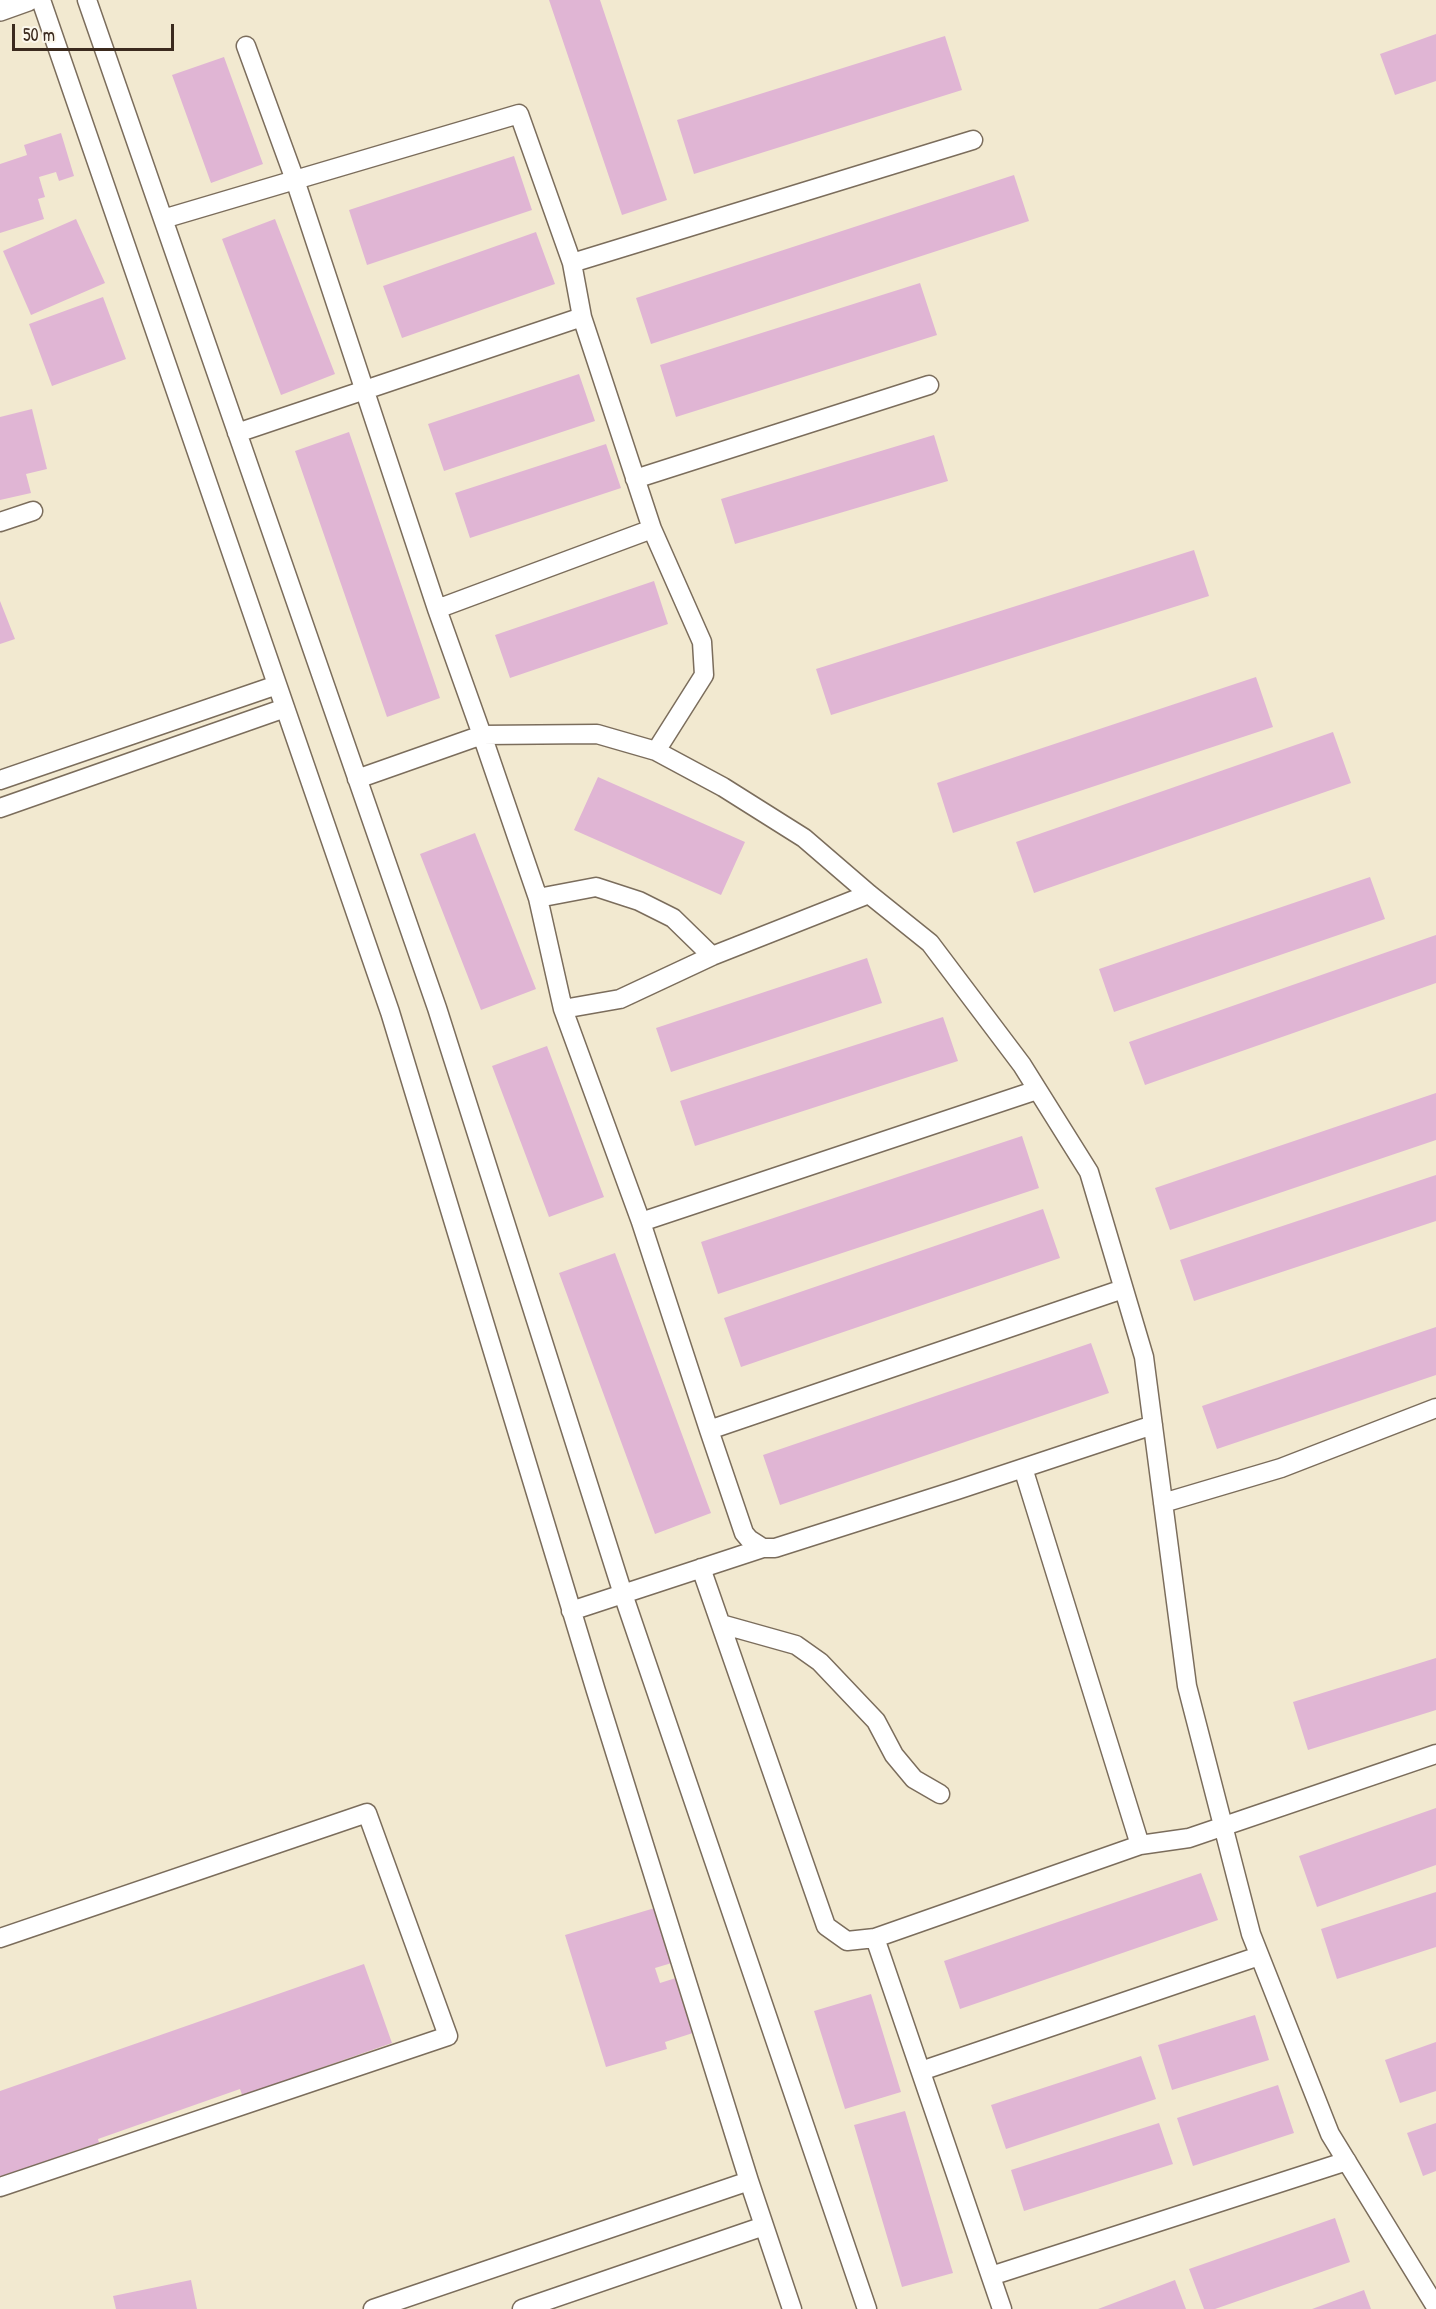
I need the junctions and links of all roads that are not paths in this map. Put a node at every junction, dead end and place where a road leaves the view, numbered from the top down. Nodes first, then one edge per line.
1 (28, 0) edge
2 (40, 0) edge
3 (87, 0) edge
4 (0, 9) edge
5 (246, 46) dead end
6 (973, 140) dead end
7 (295, 180) junction
8 (163, 219) junction
9 (572, 263) junction
10 (582, 317) junction
11 (929, 385) dead end
12 (364, 390) junction
13 (237, 433) junction
14 (635, 479) junction
15 (33, 511) dead end
16 (0, 522) edge
17 (652, 529) junction
18 (436, 609) junction
19 (277, 685) junction
20 (285, 708) junction
21 (482, 735) junction
22 (656, 751) junction
23 (357, 779) junction
24 (0, 780) edge
25 (0, 808) edge
26 (869, 894) junction
27 (538, 898) junction
28 (712, 956) junction
29 (563, 1009) junction
30 (1037, 1090) junction
31 (641, 1222) junction
32 (1124, 1289) junction
33 (1436, 1408) edge
34 (1153, 1425) junction
35 (709, 1430) junction
36 (1023, 1468) junction
37 (1163, 1503) junction
38 (764, 1548) junction
39 (701, 1568) junction
40 (623, 1594) junction
41 (571, 1611) junction
42 (721, 1624) junction
43 (1436, 1754) edge
44 (940, 1794) dead end
45 (1223, 1826) junction
46 (1140, 1845) junction
47 (0, 1938) edge
48 (875, 1938) junction
49 (1259, 1956) junction
50 (921, 2071) junction
51 (1347, 2161) junction
52 (748, 2181) junction
53 (0, 2187) edge
54 (764, 2226) junction
55 (991, 2276) junction
56 (545, 2305) edge
57 (1436, 2307) edge
58 (373, 2309) edge
59 (522, 2309) edge
60 (792, 2309) edge
61 (867, 2309) edge
62 (1002, 2309) edge

1 - 4 street
2 - 19 street
3 - 8 street
5 - 7 street
6 - 9 street
7 - 8 street
7 - 9 street
7 - 12 street
8 - 13 street
9 - 10 street
10 - 12 street
10 - 14 street
11 - 14 street
12 - 13 street
12 - 18 street
13 - 23 street
14 - 17 street
15 - 16 street
17 - 18 street
17 - 22 street
18 - 21 street
19 - 20 street
19 - 24 street
20 - 25 street
20 - 41 street
21 - 22 street
21 - 23 street
21 - 27 street
22 - 26 street
23 - 40 street
26 - 28 street
26 - 30 street
27 - 28 street
27 - 29 street
28 - 29 street
29 - 31 street
30 - 31 street
30 - 32 street
31 - 35 street
32 - 34 street
32 - 35 street
33 - 37 street
34 - 36 street
34 - 37 street
35 - 38 street
36 - 38 street
36 - 46 street
37 - 45 street
38 - 39 street
39 - 40 street
39 - 42 street
40 - 41 street
40 - 61 street
41 - 52 street
42 - 44 street
42 - 48 street
43 - 45 street
45 - 46 street
45 - 49 street
46 - 48 street
47 - 53 street
48 - 50 street
49 - 50 street
49 - 51 street
50 - 55 street
51 - 55 street
51 - 57 street
52 - 54 street
52 - 58 street
54 - 56 street
54 - 60 street
55 - 62 street
56 - 59 street

